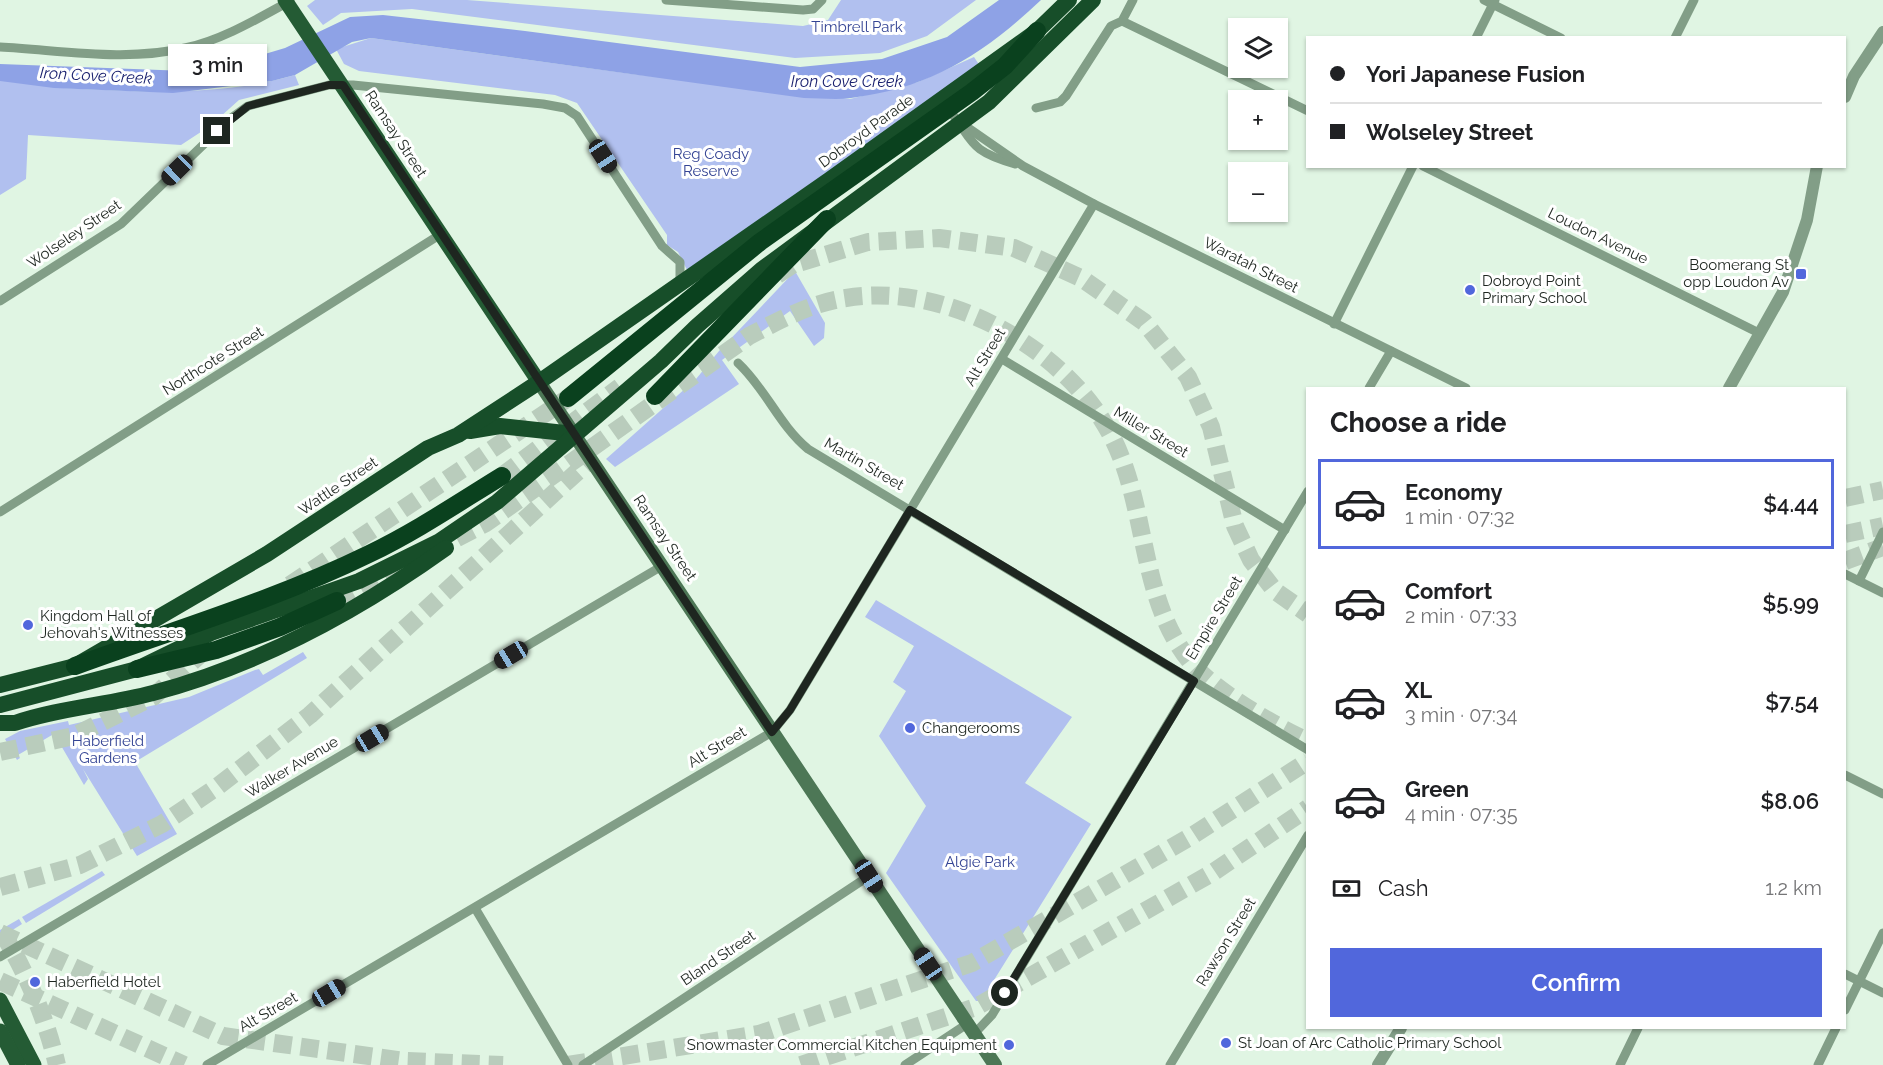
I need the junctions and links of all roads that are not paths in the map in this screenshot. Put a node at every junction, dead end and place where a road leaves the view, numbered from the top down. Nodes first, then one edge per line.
1 (666, 0) edge
2 (822, 0) edge
3 (1069, 0) edge
4 (1092, 0) edge
5 (1133, 0) edge
6 (1694, 0) edge
7 (288, 1) edge
8 (1490, 1) edge
9 (1122, 21) junction
10 (1037, 31) joint
11 (1883, 32) edge
12 (1477, 36) edge
13 (1556, 36) edge
14 (1676, 36) edge
15 (0, 47) edge
16 (343, 85) junction
17 (1846, 95) edge
18 (945, 104) junction
19 (1036, 108) dead end
20 (1306, 110) edge
21 (960, 123) junction
22 (1412, 168) edge
23 (1427, 168) edge
24 (1817, 168) edge
25 (1094, 204) junction
26 (827, 219) junction
27 (441, 234) junction
28 (680, 285) junction
29 (0, 301) edge
30 (1334, 324) junction
31 (1759, 333) junction
32 (1391, 351) junction
33 (1002, 359) junction
34 (738, 363) dead end
35 (539, 382) junction
36 (1370, 387) edge
37 (1464, 387) edge
38 (1730, 387) edge
39 (655, 396) dead end
40 (568, 398) tunnel mouth
41 (574, 434) junction
42 (458, 435) junction
43 (502, 476) tunnel mouth
44 (1306, 494) edge
45 (486, 510) junction
46 (910, 510) junction
47 (0, 512) edge
48 (1285, 530) junction
49 (1883, 532) edge
50 (662, 566) junction
51 (1846, 574) edge
52 (1859, 580) junction
53 (1883, 592) edge
54 (337, 602) tunnel mouth
55 (75, 666) junction
56 (137, 669) junction
57 (1194, 681) junction
58 (0, 685) edge
59 (0, 705) edge
60 (5, 725) edge
61 (772, 732) junction
62 (1306, 749) edge
63 (1846, 776) edge
64 (1883, 794) edge
65 (1306, 838) edge
66 (869, 876) junction
67 (475, 908) junction
68 (1883, 933) edge
69 (0, 957) edge
70 (1846, 974) edge
71 (1859, 981) junction
72 (1883, 993) edge
73 (0, 1000) edge
74 (1846, 1008) edge
75 (970, 1029) junction
76 (1400, 1029) edge
77 (1638, 1029) edge
78 (1836, 1029) edge
79 (0, 1031) edge
80 (18, 1065) edge
81 (34, 1065) edge
82 (207, 1065) edge
83 (568, 1065) edge
84 (583, 1065) edge
85 (905, 1065) edge
86 (995, 1065) edge
87 (1170, 1065) edge
88 (1378, 1065) edge
89 (1620, 1065) edge
90 (1818, 1065) edge

1 - 2 street
3 - 10 highway
4 - 21 highway
5 - 9 street
6 - 14 street
7 - 15 street
7 - 16 main road, Ramsay Street
8 - 12 street
8 - 13 street
9 - 19 street
9 - 20 street
10 - 18 highway
11 - 17 street
16 - 27 main road, Ramsay Street
16 - 28 street
16 - 29 street, Wolseley Street
18 - 21 street, Waratah Street
18 - 28 highway, Dobroyd Parade
18 - 40 highway
21 - 25 street, Waratah Street
21 - 26 highway
22 - 30 street
23 - 31 street, Loudon Avenue
24 - 31 street
25 - 30 street, Waratah Street
25 - 33 street, Alt Street
26 - 39 highway
26 - 41 highway
27 - 35 main road, Ramsay Street
27 - 47 street, Northcote Street
28 - 35 highway, Wattle Street
30 - 32 street, Waratah Street
31 - 38 street
32 - 36 street
32 - 37 street, Waratah Street
33 - 46 street, Alt Street
33 - 48 street, Miller Street
34 - 46 street, Martin Street
35 - 41 main road, Ramsay Street
35 - 42 highway, Wattle Street
41 - 42 highway
41 - 45 highway
41 - 50 main road, Ramsay Street
42 - 55 highway, Wattle Street
43 - 55 highway
44 - 48 street, Empire Street
45 - 56 highway
45 - 60 highway
46 - 57 street, Martin Street
46 - 61 street, Alt Street
48 - 57 street, Empire Street
49 - 52 street
50 - 61 main road, Ramsay Street
50 - 69 street, Walker Avenue
51 - 52 street
52 - 53 street
54 - 56 highway
55 - 58 highway, Wattle Street
56 - 59 highway
57 - 62 street, Martin Street
57 - 75 street, Empire Street
61 - 66 main road, Ramsay Street
61 - 67 street, Alt Street
63 - 64 street
65 - 87 street, Rawson Street
66 - 75 main road, Ramsay Street
66 - 84 street, Bland Street
67 - 82 street, Alt Street
67 - 83 street
68 - 71 street
70 - 71 street
71 - 72 street
71 - 74 street
73 - 81 main road
75 - 85 street, Empire Street
75 - 86 main road, Ramsay Street
76 - 88 street
77 - 89 street
78 - 90 street
79 - 80 main road

